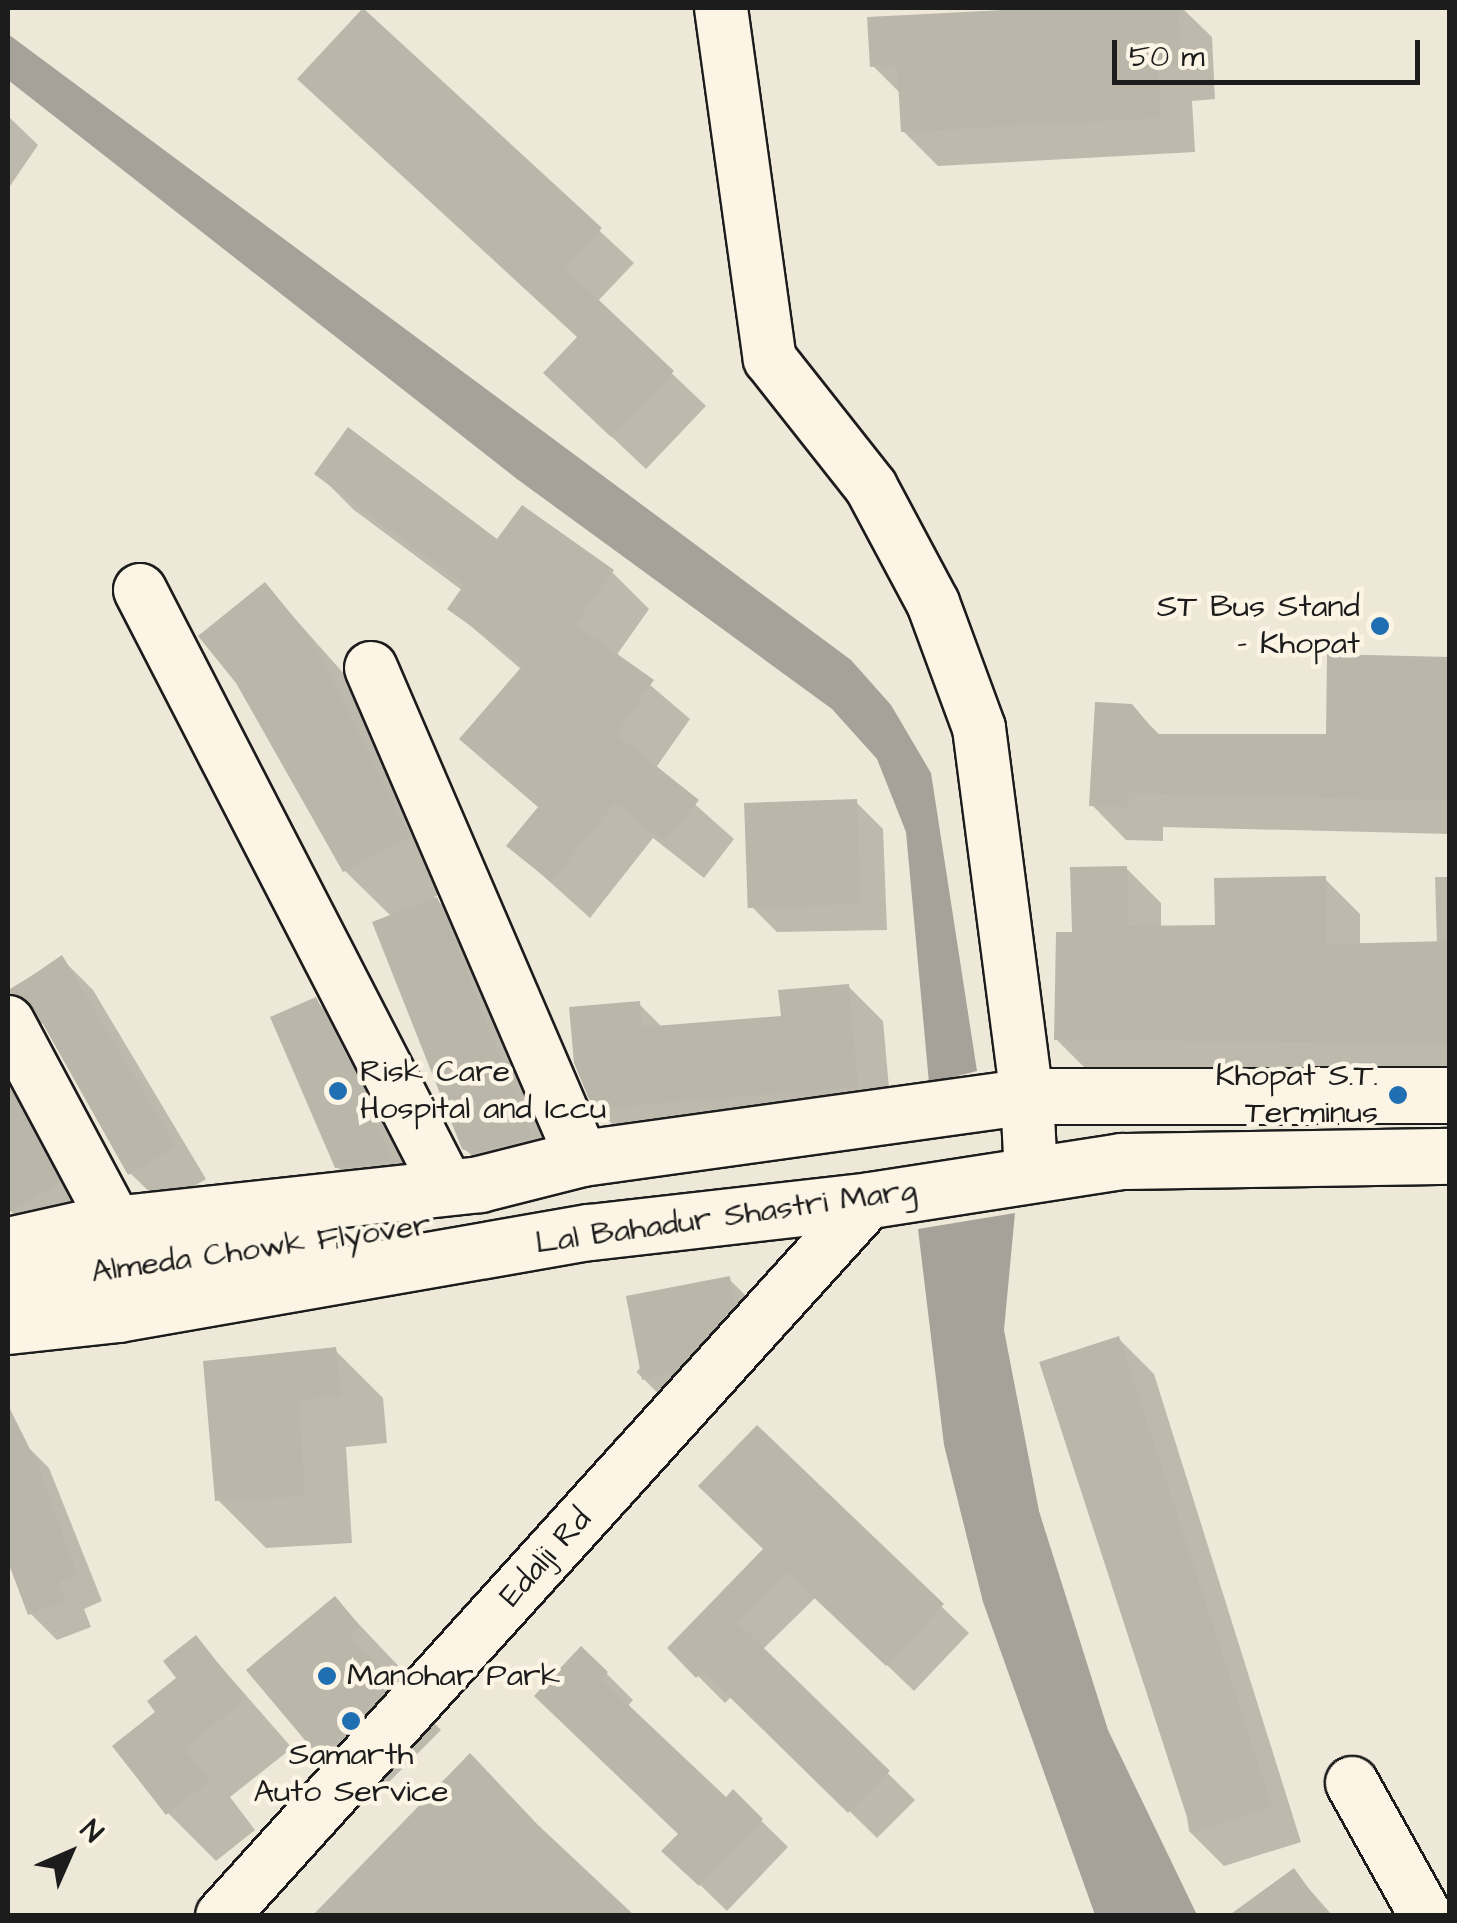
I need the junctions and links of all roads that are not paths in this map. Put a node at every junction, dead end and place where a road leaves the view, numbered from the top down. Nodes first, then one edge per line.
1 (720, 8) edge
2 (140, 590) dead end
3 (372, 668) dead end
4 (8, 1022) edge
5 (1450, 1095) edge
6 (1027, 1096) junction
7 (1450, 1156) edge
8 (582, 1158) junction
9 (1031, 1176) junction
10 (448, 1188) junction
11 (870, 1200) junction
12 (514, 1206) junction
13 (116, 1224) junction
14 (590, 1232) junction
15 (8, 1244) edge
16 (8, 1295) edge
17 (8, 1326) edge
18 (1352, 1784) dead end
19 (222, 1916) edge
20 (1426, 1916) edge

1 - 6 street
2 - 10 street
3 - 8 street
4 - 13 street
5 - 6 main road
6 - 8 main road
6 - 9 street
7 - 9 main road, Lal Bahadur Shastri Marg
8 - 10 main road
8 - 12 main road, Almeda Chowk Flyover
9 - 11 main road, Lal Bahadur Shastri Marg
10 - 13 main road
11 - 14 main road, Lal Bahadur Shastri Marg
11 - 19 street, Edalji Rd
12 - 14 main road
12 - 16 main road, Almeda Chowk Flyover
13 - 15 main road
14 - 17 main road, Lal Bahadur Shastri Marg
18 - 20 street

